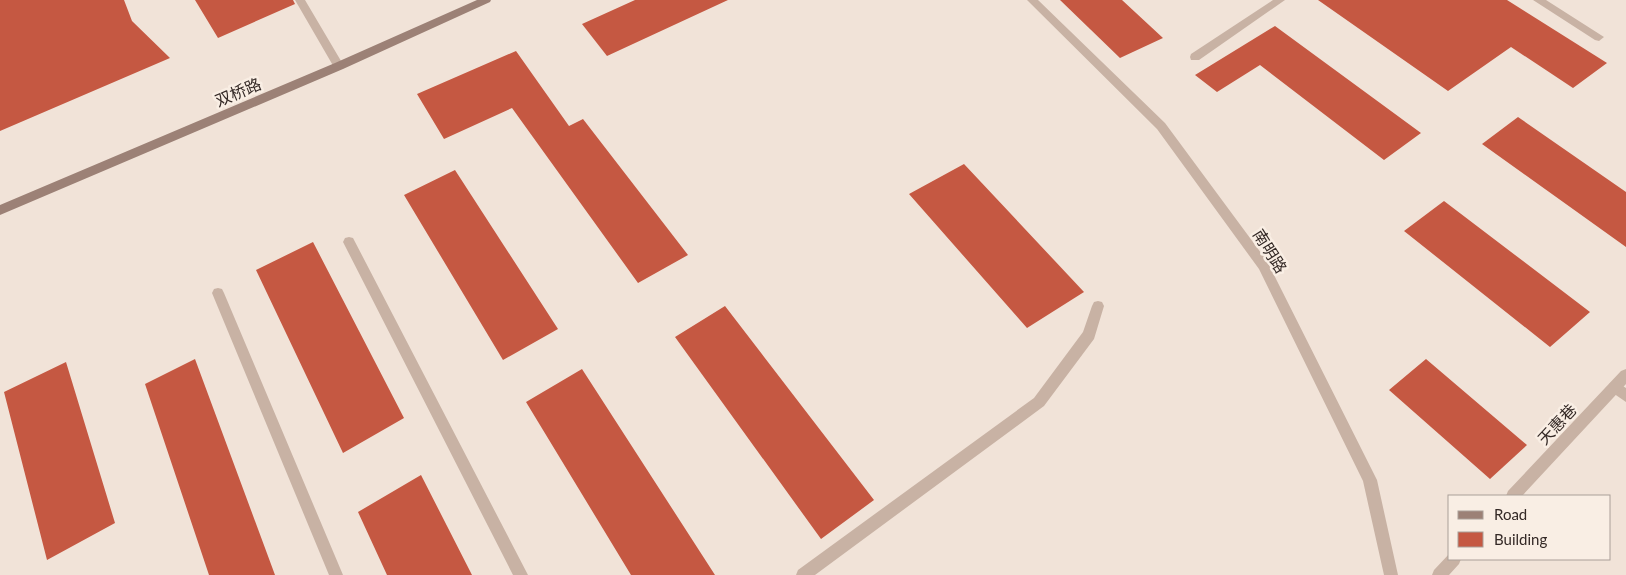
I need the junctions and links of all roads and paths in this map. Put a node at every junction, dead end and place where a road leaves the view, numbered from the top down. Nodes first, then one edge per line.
1 (300, 0) edge
2 (486, 0) edge
3 (1032, 0) edge
4 (1280, 0) edge
5 (1538, 0) edge
6 (1599, 37) dead end
7 (1195, 57) dead end
8 (339, 66) junction
9 (0, 210) edge
10 (349, 242) dead end
11 (218, 293) dead end
12 (1098, 306) dead end
13 (1626, 375) edge
14 (1620, 392) edge
15 (1514, 495) edge
16 (1453, 560) edge
17 (336, 575) edge
18 (521, 575) edge
19 (803, 575) edge
20 (1392, 575) edge
21 (1439, 575) edge

1 - 8 street
2 - 8 main road, 双桥路
3 - 20 street, 南明路
4 - 7 street
5 - 6 street
8 - 9 main road, 双桥路
10 - 18 street
11 - 17 street
12 - 19 street
13 - 14 street, 天惠巷
14 - 15 street, 天惠巷
16 - 21 street

